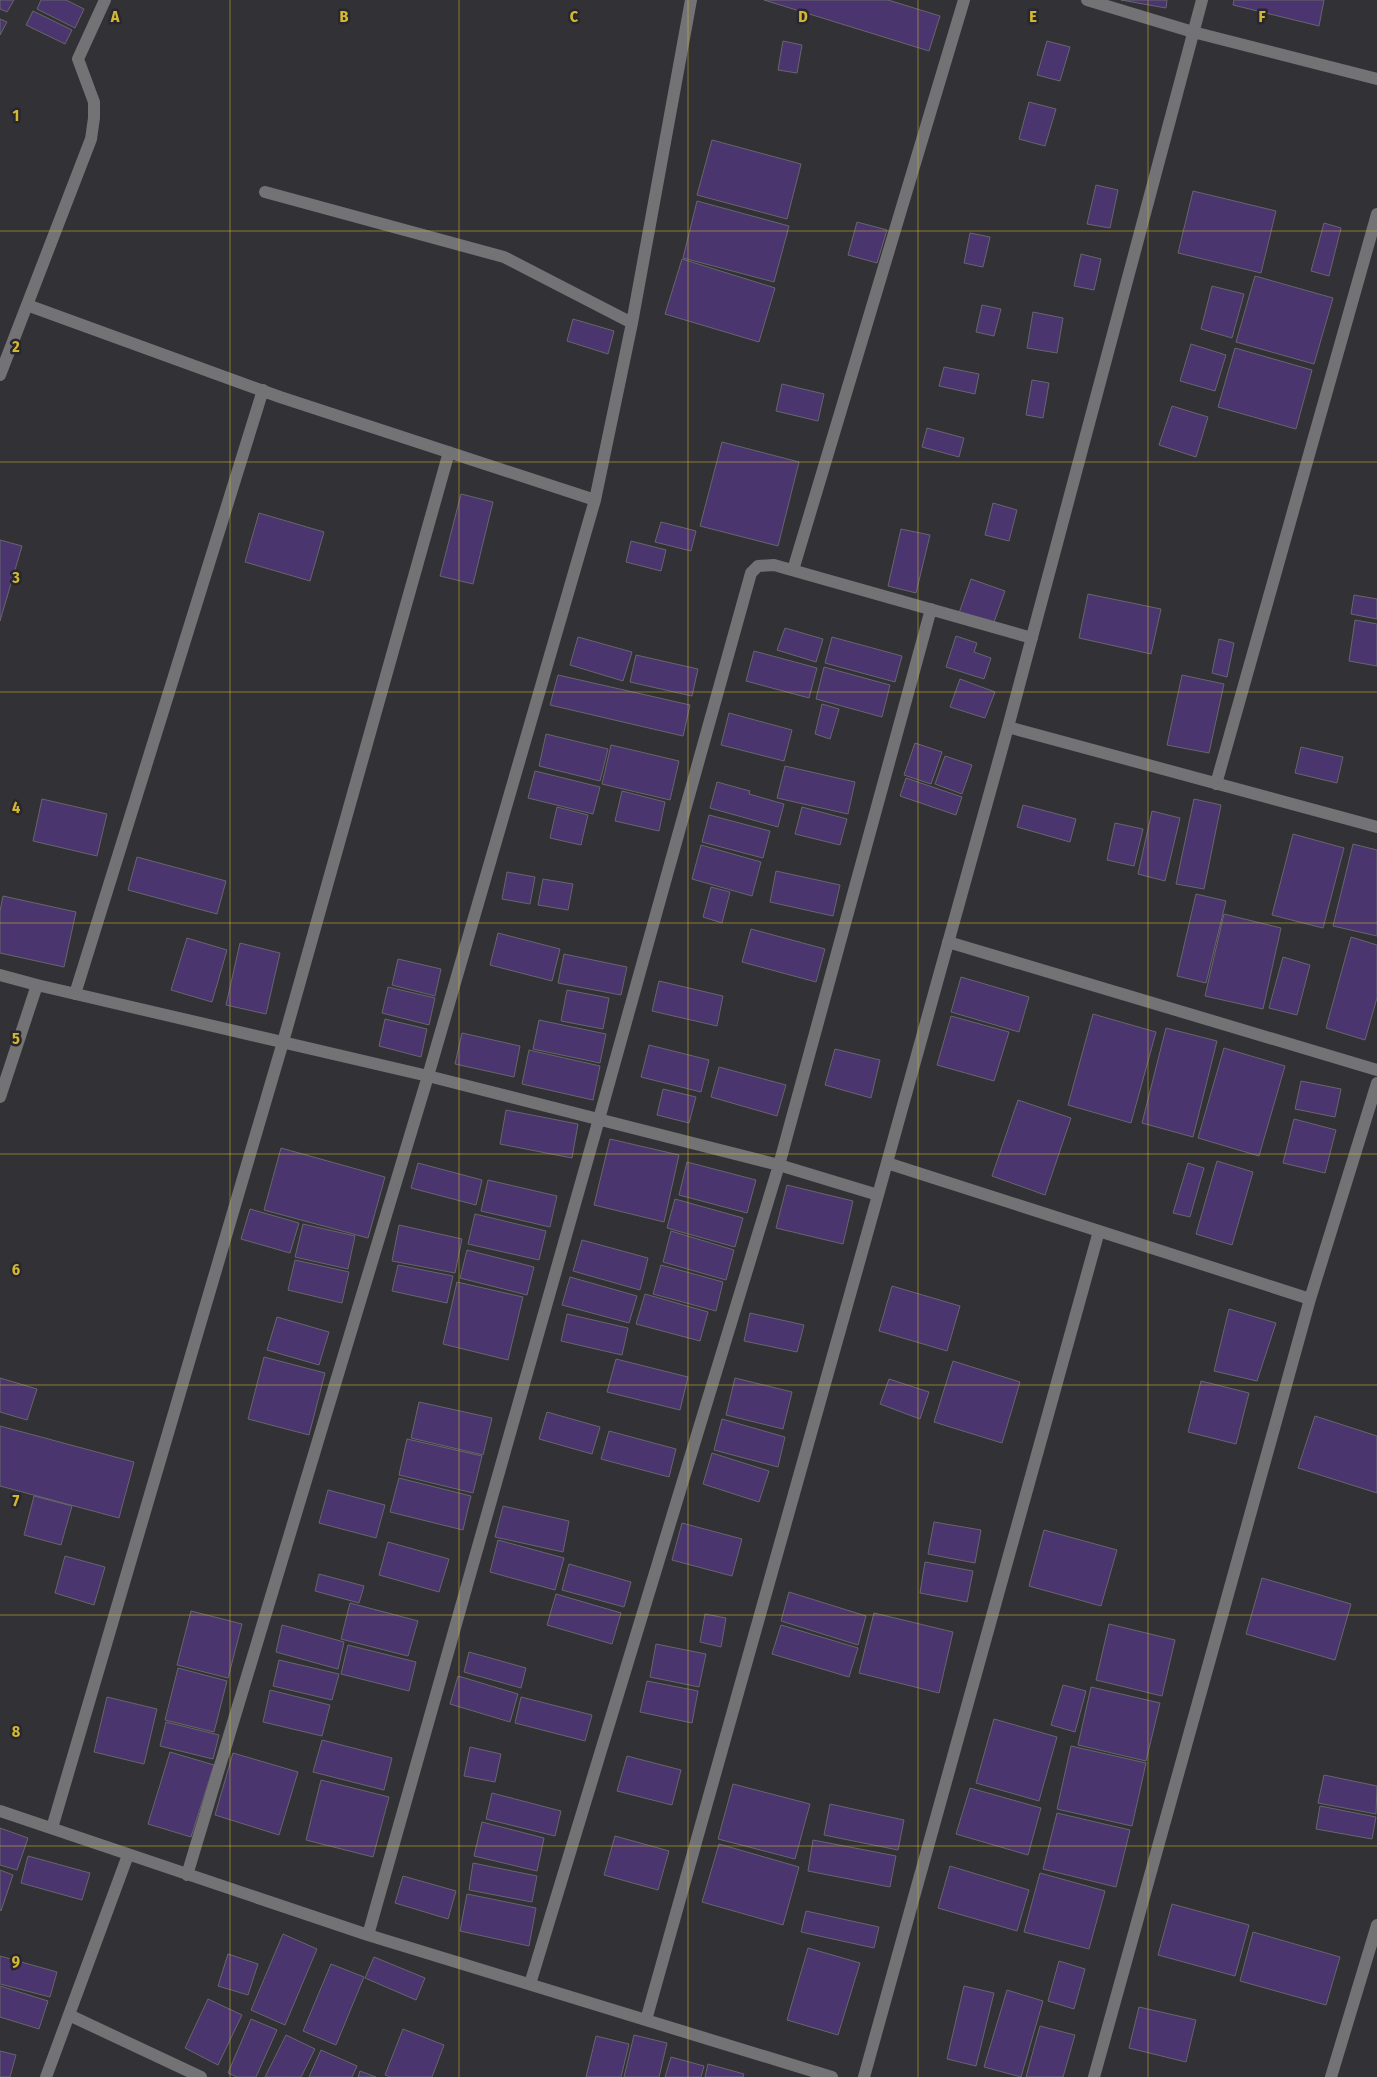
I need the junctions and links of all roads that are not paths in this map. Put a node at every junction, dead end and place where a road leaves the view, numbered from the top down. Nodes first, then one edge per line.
1 (105, 0) edge
2 (691, 0) edge
3 (964, 0) edge
4 (1088, 0) edge
5 (1202, 0) edge
6 (1194, 32) junction
7 (1377, 79) edge
8 (265, 192) dead end
9 (1377, 214) edge
10 (27, 306) junction
11 (632, 323) junction
12 (0, 375) edge
13 (263, 390) junction
14 (449, 452) junction
15 (595, 500) junction
16 (793, 570) junction
17 (931, 609) junction
18 (1032, 638) junction
19 (1008, 727) junction
20 (1216, 784) junction
21 (1377, 827) edge
22 (948, 942) junction
23 (0, 975) edge
24 (37, 985) junction
25 (75, 994) junction
26 (283, 1042) junction
27 (1377, 1070) edge
28 (428, 1076) junction
29 (1377, 1082) edge
30 (0, 1097) edge
31 (599, 1119) junction
32 (887, 1163) junction
33 (779, 1165) junction
34 (878, 1195) junction
35 (1099, 1231) junction
36 (1310, 1299) junction
37 (0, 1811) edge
38 (52, 1828) junction
39 (128, 1855) junction
40 (187, 1875) junction
41 (1377, 1925) edge
42 (368, 1935) junction
43 (530, 1984) junction
44 (69, 2015) junction
45 (646, 2020) junction
46 (46, 2077) edge
47 (201, 2077) edge
48 (832, 2077) edge
49 (864, 2077) edge
50 (1094, 2077) edge
51 (1331, 2077) edge

1 - 10 street
2 - 11 street
3 - 16 street
4 - 6 street
5 - 6 street
6 - 7 street
6 - 18 street
8 - 11 street
9 - 20 street
10 - 12 street
10 - 13 street
11 - 15 street
13 - 14 street
13 - 25 street
14 - 15 street
14 - 26 street
15 - 28 street
16 - 17 street
16 - 31 street
17 - 18 street
17 - 33 street
18 - 19 street
19 - 20 street
19 - 22 street
20 - 21 street
22 - 27 street
22 - 32 street
23 - 24 street
24 - 25 street
24 - 30 street
25 - 26 street
26 - 28 street
26 - 38 street
28 - 31 street
28 - 40 street
29 - 36 street
31 - 33 street
31 - 42 street
32 - 34 street
32 - 35 street
33 - 34 street
33 - 43 street
34 - 45 street
35 - 36 street
35 - 49 street
36 - 50 street
37 - 38 street
38 - 39 street
39 - 40 street
39 - 44 street
40 - 42 street
41 - 51 street
42 - 43 street
43 - 45 street
44 - 46 street
44 - 47 street
45 - 48 street

